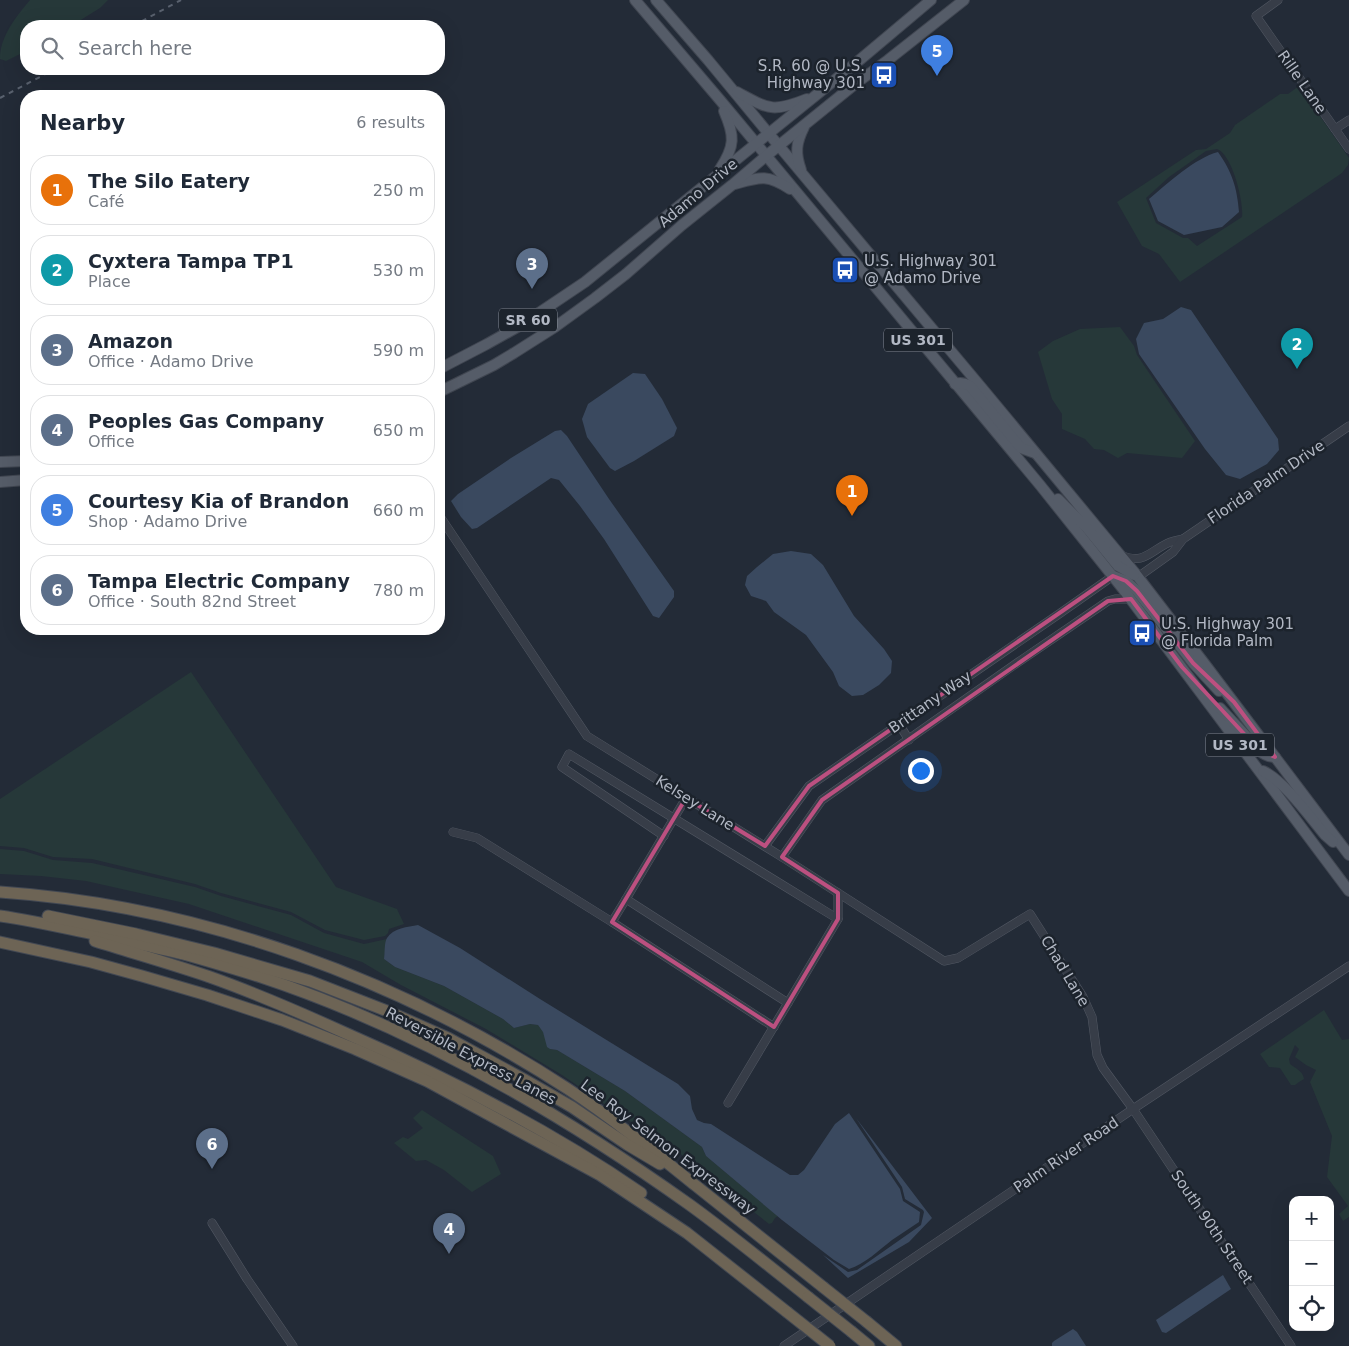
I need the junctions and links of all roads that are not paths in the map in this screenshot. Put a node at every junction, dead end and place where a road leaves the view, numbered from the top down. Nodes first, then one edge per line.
1 (635, 0) edge
2 (656, 0) edge
3 (931, 0) edge
4 (964, 0) edge
5 (1278, 0) edge
6 (732, 89) junction
7 (815, 96) junction
8 (720, 100) junction
9 (1349, 120) edge
10 (806, 124) junction
11 (1335, 129) junction
12 (769, 134) junction
13 (756, 144) junction
14 (778, 146) junction
15 (1349, 149) edge
16 (766, 156) junction
17 (804, 176) junction
18 (714, 178) junction
19 (732, 185) junction
20 (798, 194) junction
21 (445, 366) edge
22 (956, 384) junction
23 (445, 389) edge
24 (1349, 426) edge
25 (1036, 454) junction
26 (20, 461) edge
27 (0, 462) edge
28 (20, 480) edge
29 (0, 482) edge
30 (1040, 485) junction
31 (445, 524) edge
32 (1183, 539) junction
33 (1120, 554) junction
34 (1112, 576) junction
35 (1138, 577) junction
36 (1131, 599) junction
37 (1007, 650) junction
38 (1017, 664) junction
39 (1182, 666) junction
40 (1234, 702) junction
41 (899, 724) junction
42 (909, 740) junction
43 (1275, 757) junction
44 (1258, 769) junction
45 (686, 798) junction
46 (674, 819) junction
47 (453, 832) dead end
48 (664, 836) junction
49 (765, 846) junction
50 (1349, 855) edge
51 (782, 857) junction
52 (1349, 891) edge
53 (0, 892) edge
54 (838, 893) junction
55 (626, 899) junction
56 (1030, 914) joint
57 (0, 916) edge
58 (838, 919) junction
59 (32, 921) junction
60 (612, 922) junction
61 (0, 942) edge
62 (1349, 966) edge
63 (788, 1003) junction
64 (774, 1026) junction
65 (728, 1103) dead end
66 (1133, 1109) junction
67 (678, 1171) junction
68 (212, 1223) dead end
69 (687, 1233) junction
70 (293, 1346) edge
71 (784, 1346) edge
72 (830, 1346) edge
73 (869, 1346) edge
74 (896, 1346) edge
75 (1291, 1346) edge

1 - 8 main road, US 301
2 - 6 main road, US 301
3 - 7 main road, Adamo Drive / SR 60
4 - 10 main road, Adamo Drive
5 - 11 street, Rille Lane
6 - 7 main road
6 - 12 main road, US 301
7 - 12 main road, Adamo Drive / SR 60
8 - 13 main road, US 301
8 - 18 main road
9 - 11 street
10 - 14 main road, Adamo Drive
10 - 17 main road
11 - 15 street, Rille Lane
12 - 13 main road, Adamo Drive / SR 60
12 - 14 main road, US 301
13 - 16 main road, US 301
13 - 18 main road, Adamo Drive / SR 60
14 - 16 main road, Adamo Drive
14 - 17 main road, US 301
16 - 19 main road, Adamo Drive / SR 60
16 - 20 main road, US 301
17 - 25 main road, US 301
18 - 21 main road, Adamo Drive / SR 60
19 - 20 main road
19 - 23 main road, Adamo Drive / SR 60
20 - 22 main road, US 301
22 - 25 main road
22 - 30 main road, US 301
24 - 32 street, Florida Palm Drive
25 - 33 main road, US 301
26 - 27 main road
28 - 29 main road
30 - 34 main road, US 301
30 - 35 main road
31 - 45 street, Kelsey Lane
32 - 33 street, Florida Palm Drive
32 - 35 street, Florida Palm Drive
33 - 35 main road, US 301
34 - 36 main road, US 301
34 - 37 street, Brittany Way
34 - 40 main road
35 - 40 main road, US 301
36 - 38 street, Brittany Way
36 - 39 main road, US 301
37 - 38 street
37 - 41 street, Brittany Way
38 - 42 street, Brittany Way
39 - 43 main road
39 - 44 main road, US 301
40 - 43 main road, US 301
41 - 42 street
41 - 49 street, Brittany Way
42 - 51 street, Brittany Way
43 - 50 main road, US 301
44 - 50 main road
44 - 52 main road, US 301
45 - 46 street
45 - 49 street, Kelsey Lane
46 - 48 street
46 - 48 street
46 - 58 street
47 - 60 street
48 - 55 street
49 - 51 street, Kelsey Lane
51 - 54 street, Kelsey Lane
53 - 67 highway, Lee Roy Selmon Expressway
54 - 56 street, Kelsey Lane
54 - 58 street
55 - 60 street
55 - 63 street
56 - 66 street, Chad Lane
57 - 59 highway, Reversible Express Lanes
57 - 67 highway
58 - 63 street
59 - 69 highway
59 - 73 highway, Reversible Express Lanes, bridge
60 - 64 street
61 - 69 highway
62 - 66 street, Palm River Road
63 - 64 street
64 - 65 street
66 - 71 street, Palm River Road
66 - 75 street, South 90th Street
67 - 74 highway, Lee Roy Selmon Expressway, bridge
68 - 70 street
69 - 72 highway, bridge

